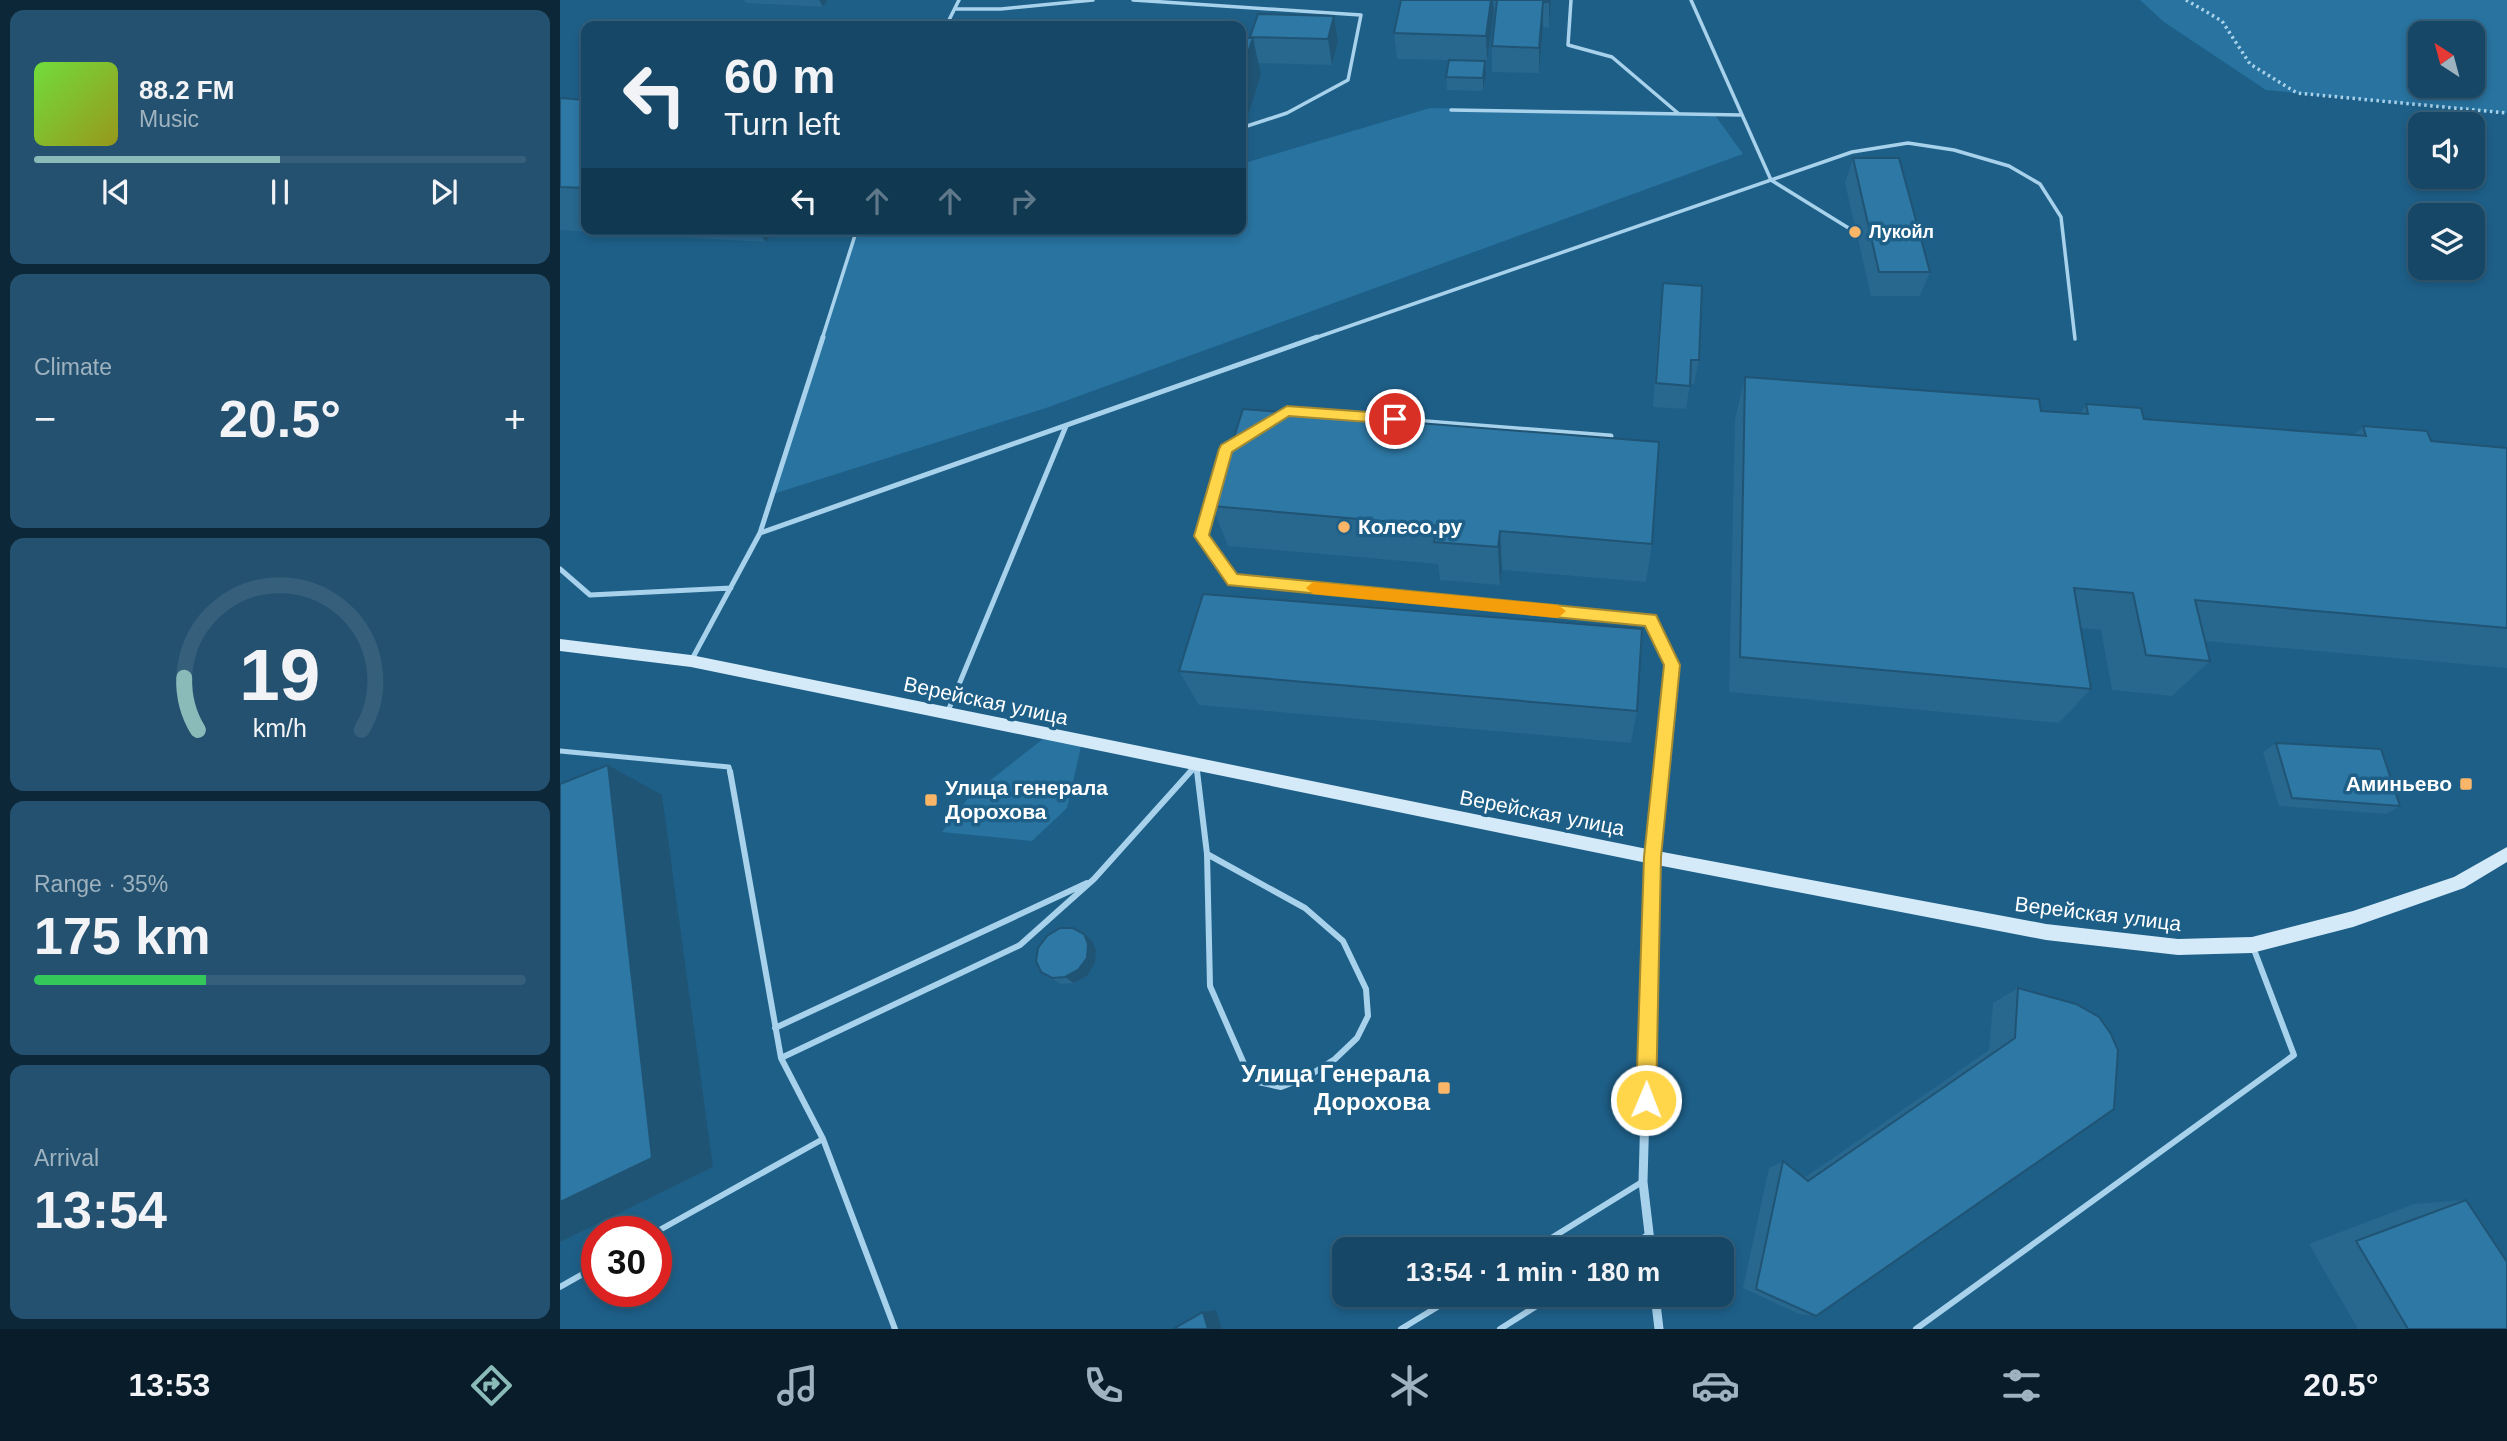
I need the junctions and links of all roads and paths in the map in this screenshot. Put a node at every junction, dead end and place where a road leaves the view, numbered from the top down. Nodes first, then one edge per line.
1 (959, 0) edge
2 (1093, 0) edge
3 (1133, 0) edge
4 (1571, 0) edge
5 (1691, 0) edge
6 (2186, 0) edge
7 (955, 9) junction
8 (949, 21) edge
9 (1451, 110) dead end
10 (2507, 113) edge
11 (1679, 114) junction
12 (1742, 115) junction
13 (1246, 126) edge
14 (1771, 180) junction
15 (1855, 232) dead end
16 (855, 235) edge
17 (2076, 339) dead end
18 (1276, 417) edge
19 (1066, 426) junction
20 (1246, 436) edge
21 (1611, 436) edge
22 (760, 533) junction
23 (560, 569) edge
24 (730, 588) junction
25 (560, 645) edge
26 (691, 661) junction
27 (947, 714) junction
28 (560, 751) edge
29 (1196, 765) junction
30 (1207, 854) junction
31 (2507, 854) edge
32 (1653, 857) junction
33 (1094, 880) junction
34 (2252, 944) junction
35 (775, 1028) junction
36 (781, 1058) junction
37 (823, 1139) junction
38 (1643, 1182) junction
39 (672, 1224) edge
40 (1650, 1234) junction
41 (1553, 1237) edge
42 (1645, 1237) edge
43 (1650, 1237) edge
44 (581, 1275) edge
45 (560, 1287) edge
46 (1437, 1307) edge
47 (1535, 1307) edge
48 (1657, 1307) edge
49 (895, 1329) edge
50 (1401, 1329) edge
51 (1500, 1329) edge
52 (1659, 1329) edge
53 (1916, 1329) edge

1 - 7 lane
2 - 7 lane
3 - 13 lane
4 - 11 lane
5 - 12 lane
6 - 10 path
7 - 8 lane
9 - 11 lane
11 - 12 lane
12 - 14 lane
14 - 15 lane
14 - 17 lane
14 - 19 lane
16 - 22 lane
18 - 21 lane
19 - 22 lane
19 - 27 lane
20 - 32 lane
22 - 24 lane
23 - 24 lane
24 - 26 lane
25 - 26 street, Верейская улица
26 - 27 street, Верейская улица
27 - 29 street, Верейская улица
28 - 35 lane
29 - 30 lane
29 - 32 street, Верейская улица
29 - 33 lane
30 - 30 lane
31 - 34 street, Верейская улица
32 - 34 street, Верейская улица
32 - 38 street
33 - 35 lane
33 - 36 lane
34 - 53 lane
35 - 36 lane
36 - 37 lane
37 - 39 lane
37 - 49 lane
38 - 40 street
38 - 41 lane
40 - 42 lane
40 - 43 street
44 - 45 lane
46 - 50 lane
47 - 51 lane
48 - 52 street

